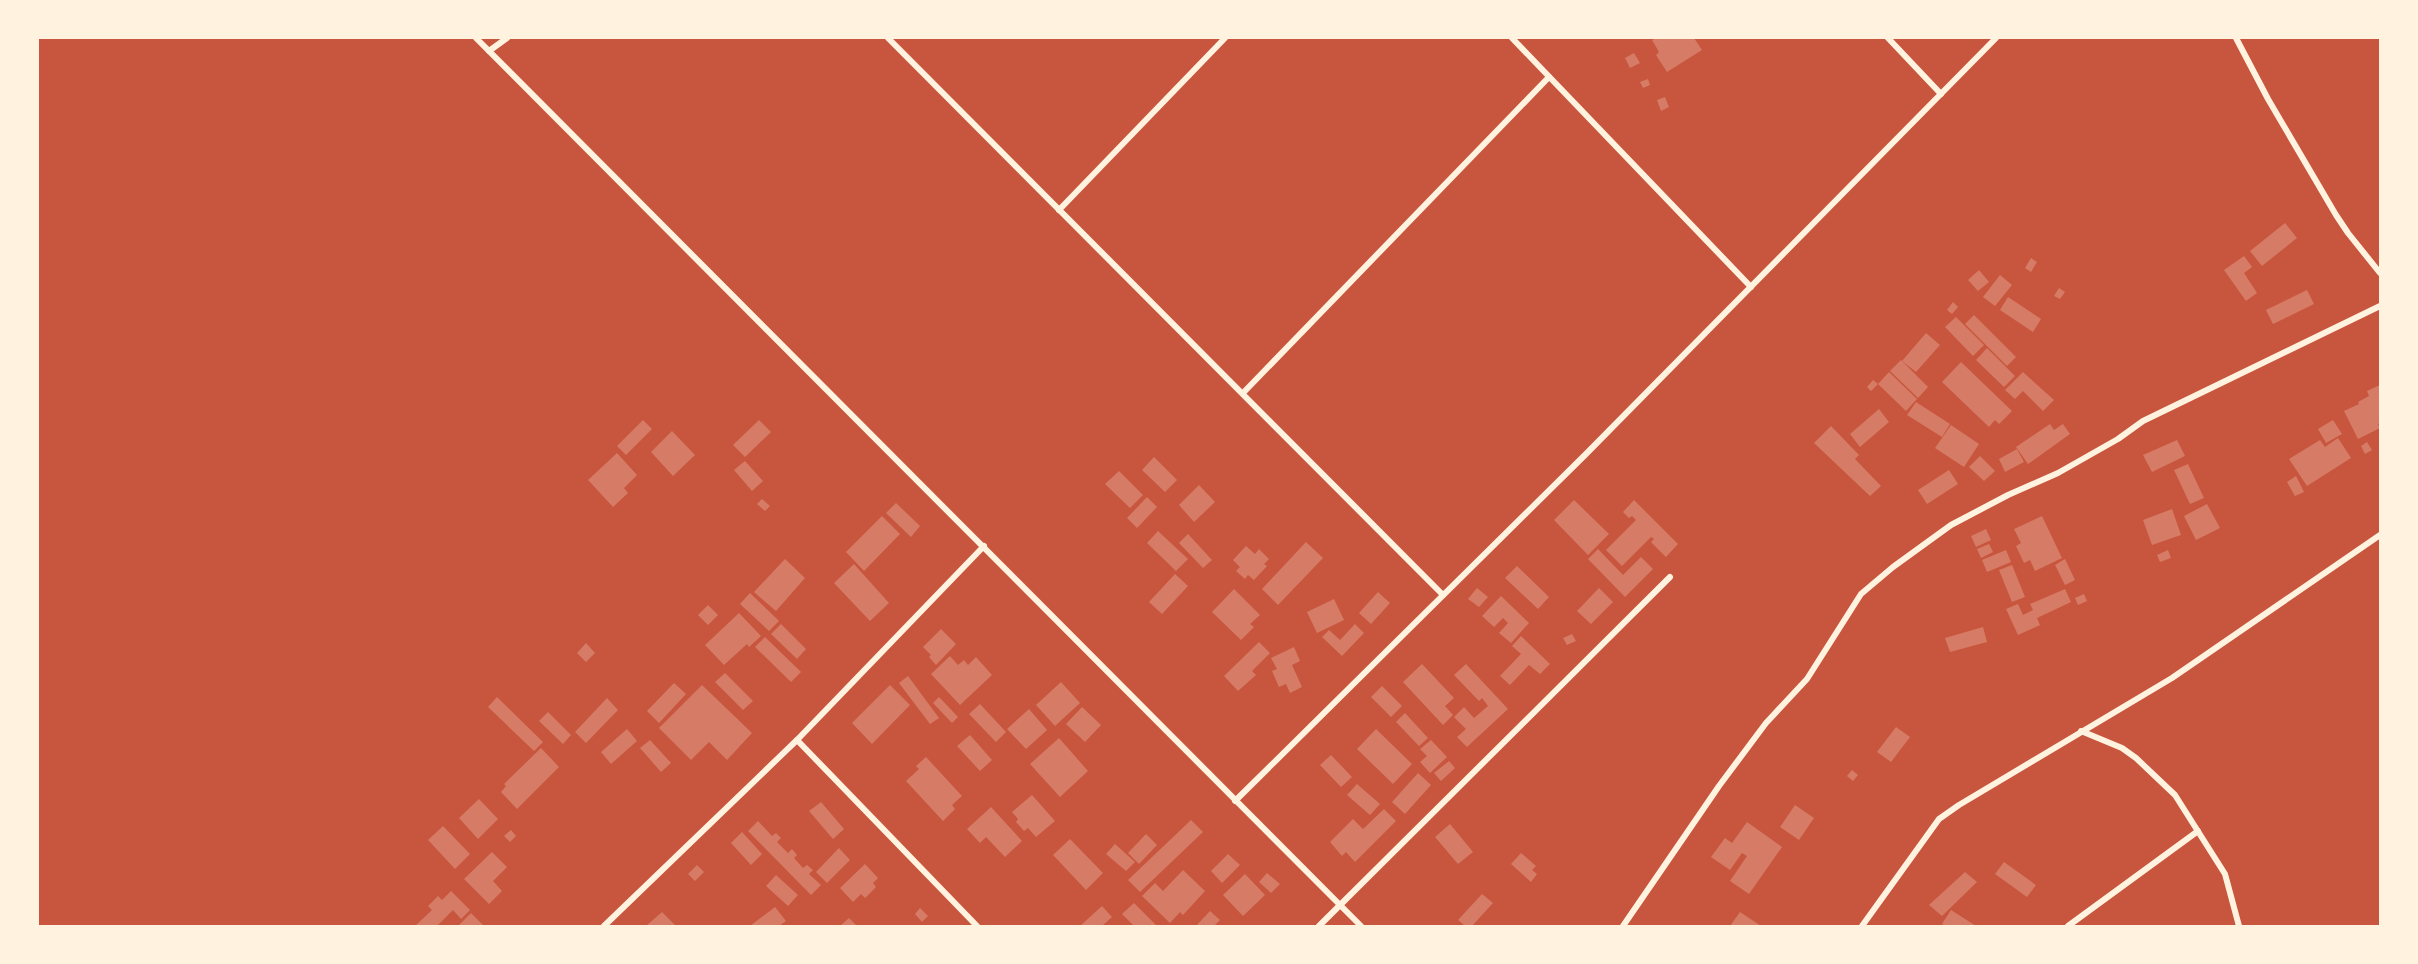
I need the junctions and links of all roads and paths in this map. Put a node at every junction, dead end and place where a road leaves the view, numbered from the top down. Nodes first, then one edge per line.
1 (476, 38) edge
2 (507, 38) edge
3 (888, 38) edge
4 (1225, 38) edge
5 (1512, 38) edge
6 (1888, 38) edge
7 (1996, 38) edge
8 (2236, 38) edge
9 (489, 51) junction
10 (1549, 77) junction
11 (1941, 94) junction
12 (1059, 210) junction
13 (2380, 273) edge
14 (1750, 287) junction
15 (2380, 306) edge
16 (1243, 393) junction
17 (2380, 535) edge
18 (984, 546) junction
19 (1670, 577) dead end
20 (1443, 595) junction
21 (2081, 731) junction
22 (797, 740) junction
23 (1235, 801) junction
24 (2198, 831) junction
25 (1340, 906) junction
26 (970, 920) junction
27 (604, 927) edge
28 (965, 927) edge
29 (977, 927) edge
30 (1319, 927) edge
31 (1361, 927) edge
32 (1623, 927) edge
33 (1862, 927) edge
34 (2068, 927) edge
35 (2239, 927) edge

1 - 9 street
2 - 9 street
3 - 12 street
4 - 12 street
5 - 10 street
6 - 11 street
7 - 11 street
8 - 13 street
9 - 18 street
10 - 14 street
10 - 16 street
11 - 14 street
12 - 16 street
14 - 20 street
15 - 32 street
16 - 20 street
17 - 21 street
18 - 22 street
18 - 23 street
19 - 25 street
20 - 23 street
21 - 24 street
21 - 33 street
22 - 26 street
22 - 27 street
23 - 25 street
24 - 34 street
24 - 35 street
25 - 30 street
25 - 31 street
26 - 28 street
26 - 29 street

